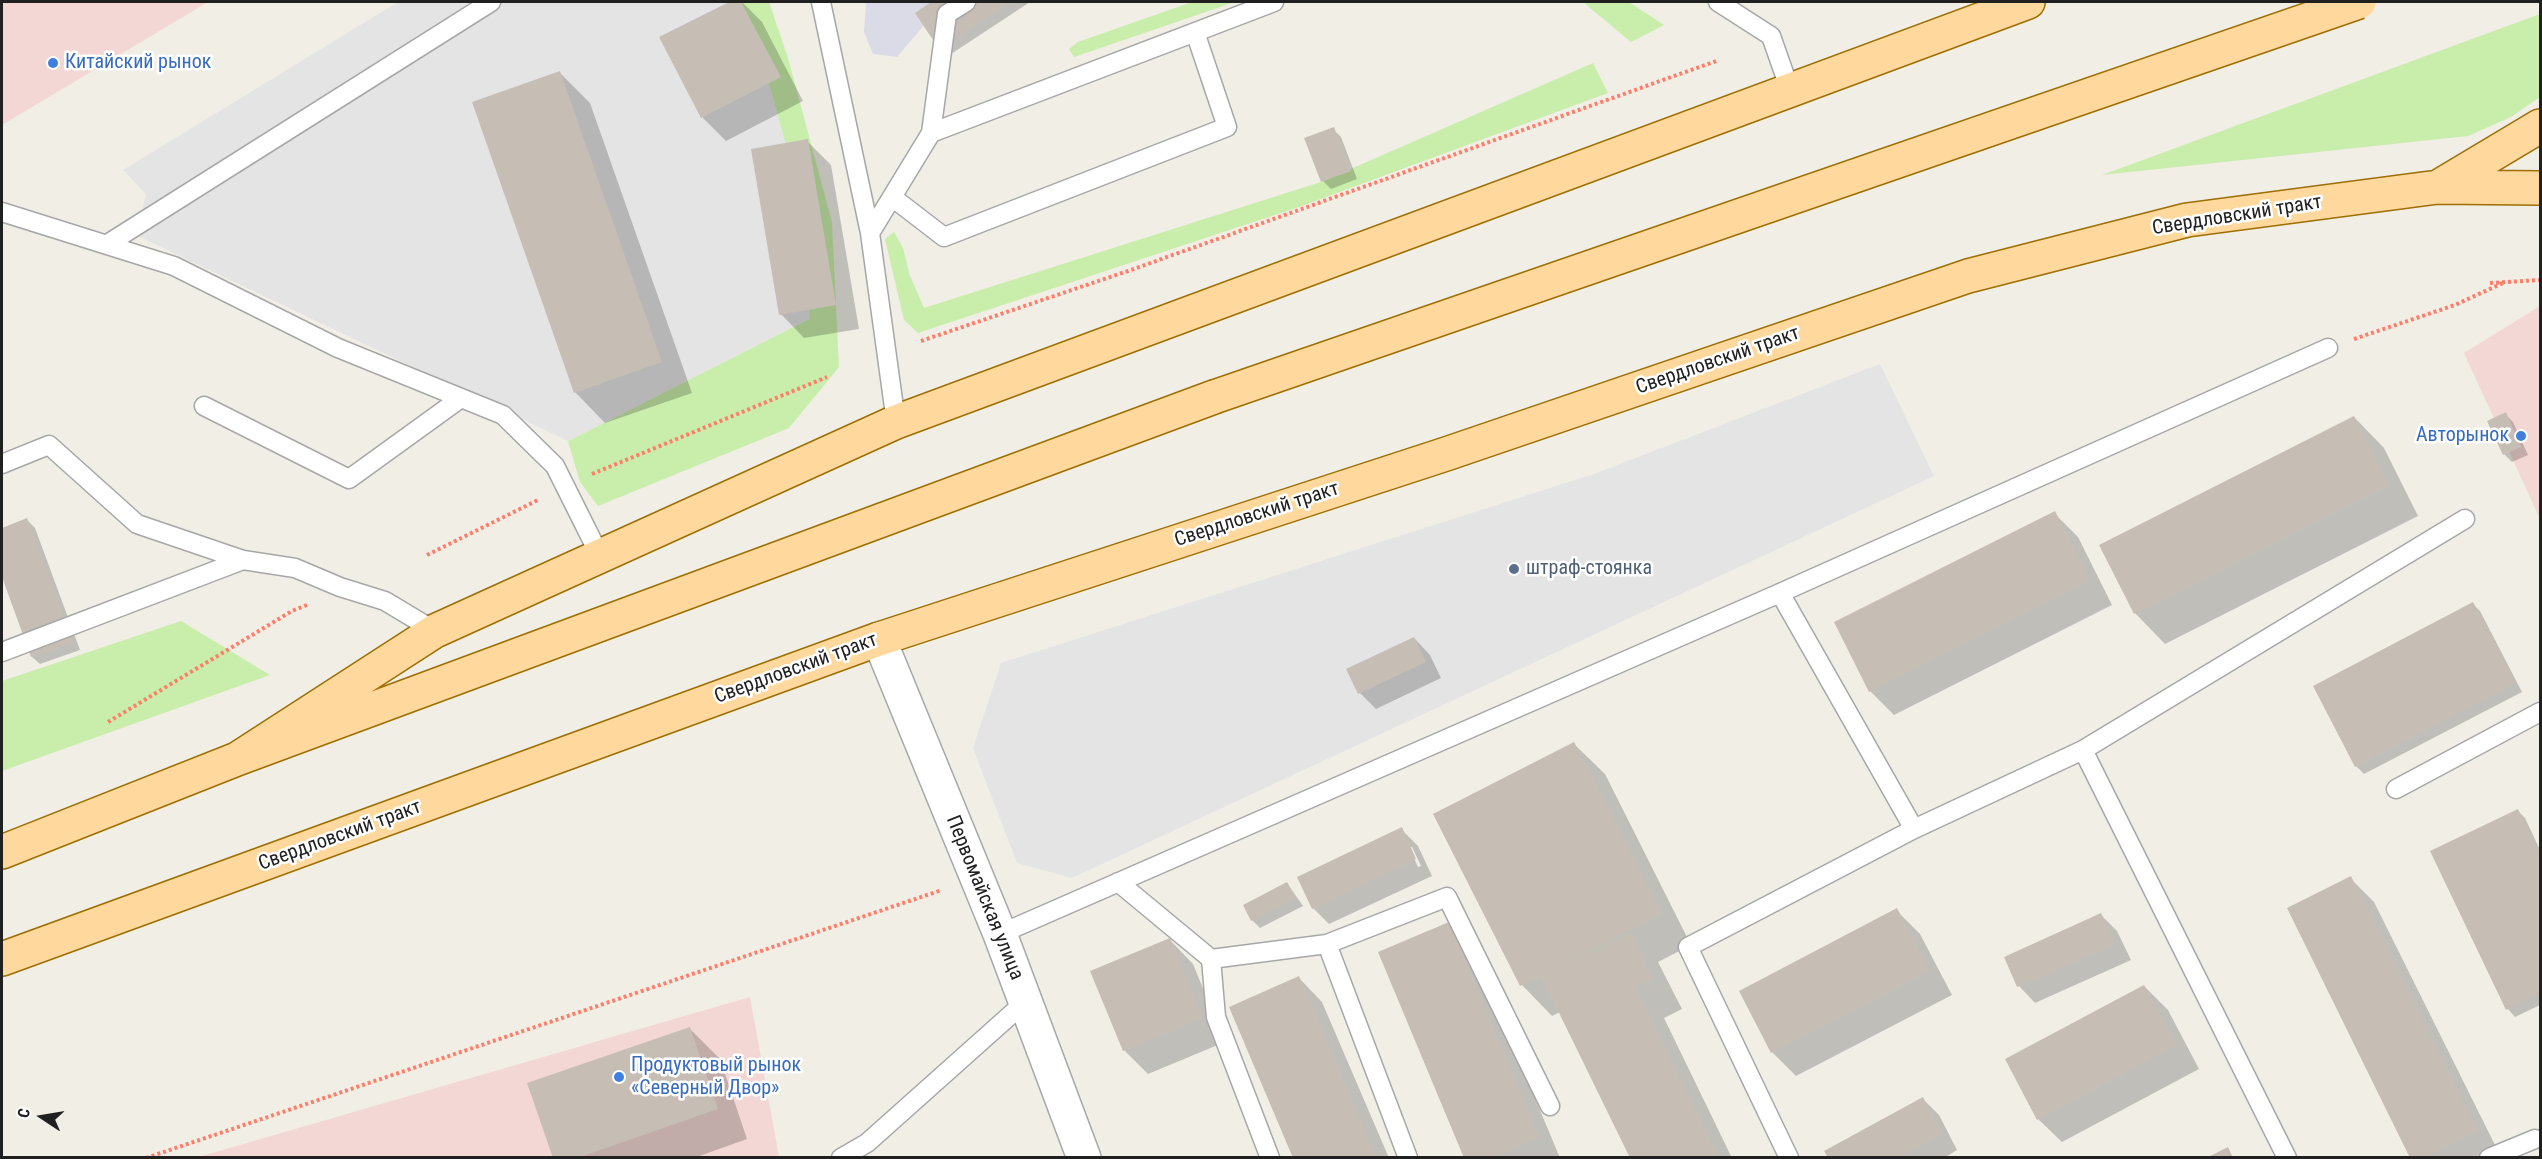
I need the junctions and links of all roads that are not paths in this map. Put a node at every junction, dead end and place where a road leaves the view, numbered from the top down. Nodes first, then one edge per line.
1 (492, 2) edge
2 (821, 2) edge
3 (966, 2) edge
4 (1275, 2) edge
5 (2028, 2) edge
6 (2359, 2) edge
7 (1724, 3) edge
8 (1195, 32) junction
9 (1790, 90) junction
10 (2541, 126) edge
11 (931, 133) junction
12 (2438, 187) junction
13 (2541, 188) edge
14 (892, 197) junction
15 (2, 212) edge
16 (870, 233) junction
17 (108, 243) junction
18 (2328, 348) road end
19 (461, 398) junction
20 (204, 406) dead end
21 (896, 422) junction
22 (2, 464) edge
23 (2465, 519) dead end
24 (600, 556) junction
25 (243, 560) junction
26 (1780, 593) junction
27 (435, 631) junction
28 (879, 639) junction
29 (2, 652) edge
30 (2541, 712) edge
31 (2083, 750) junction
32 (237, 759) junction
33 (2396, 789) dead end
34 (1914, 828) junction
35 (2, 852) edge
36 (1118, 882) junction
37 (1000, 934) junction
38 (1327, 944) junction
39 (2, 959) edge
40 (1211, 959) junction
41 (1025, 1002) junction
42 (1550, 1106) dead end
43 (2539, 1140) edge
44 (870, 1150) edge
45 (841, 1158) edge
46 (1084, 1158) edge
47 (1270, 1158) edge
48 (1408, 1158) edge
49 (1789, 1158) edge
50 (2287, 1158) edge
51 (2489, 1158) edge

1 - 17 lane
2 - 16 lane
3 - 11 lane
4 - 8 lane
5 - 9 main road
6 - 32 main road, bridge
7 - 9 lane
8 - 11 lane
8 - 14 lane
9 - 21 main road
10 - 12 main road
11 - 14 lane
12 - 13 main road, Свердловский тракт
12 - 28 main road, Свердловский тракт
14 - 16 lane
15 - 17 lane
16 - 21 lane
17 - 19 lane
18 - 26 lane
19 - 20 lane
19 - 24 lane
21 - 24 main road
22 - 25 lane
23 - 31 lane
24 - 27 main road
25 - 27 lane
25 - 29 lane
26 - 34 lane
26 - 36 lane
27 - 32 main road
28 - 37 street, Первомайская улица
28 - 39 main road, Свердловский тракт
30 - 33 lane
31 - 34 lane
31 - 50 lane
32 - 35 main road
34 - 49 lane
36 - 37 lane
36 - 40 lane
37 - 41 street, Первомайская улица
38 - 40 lane
38 - 42 lane
38 - 48 lane
40 - 47 lane
41 - 44 lane
41 - 46 street, Первомайская улица
43 - 51 lane
44 - 45 lane

